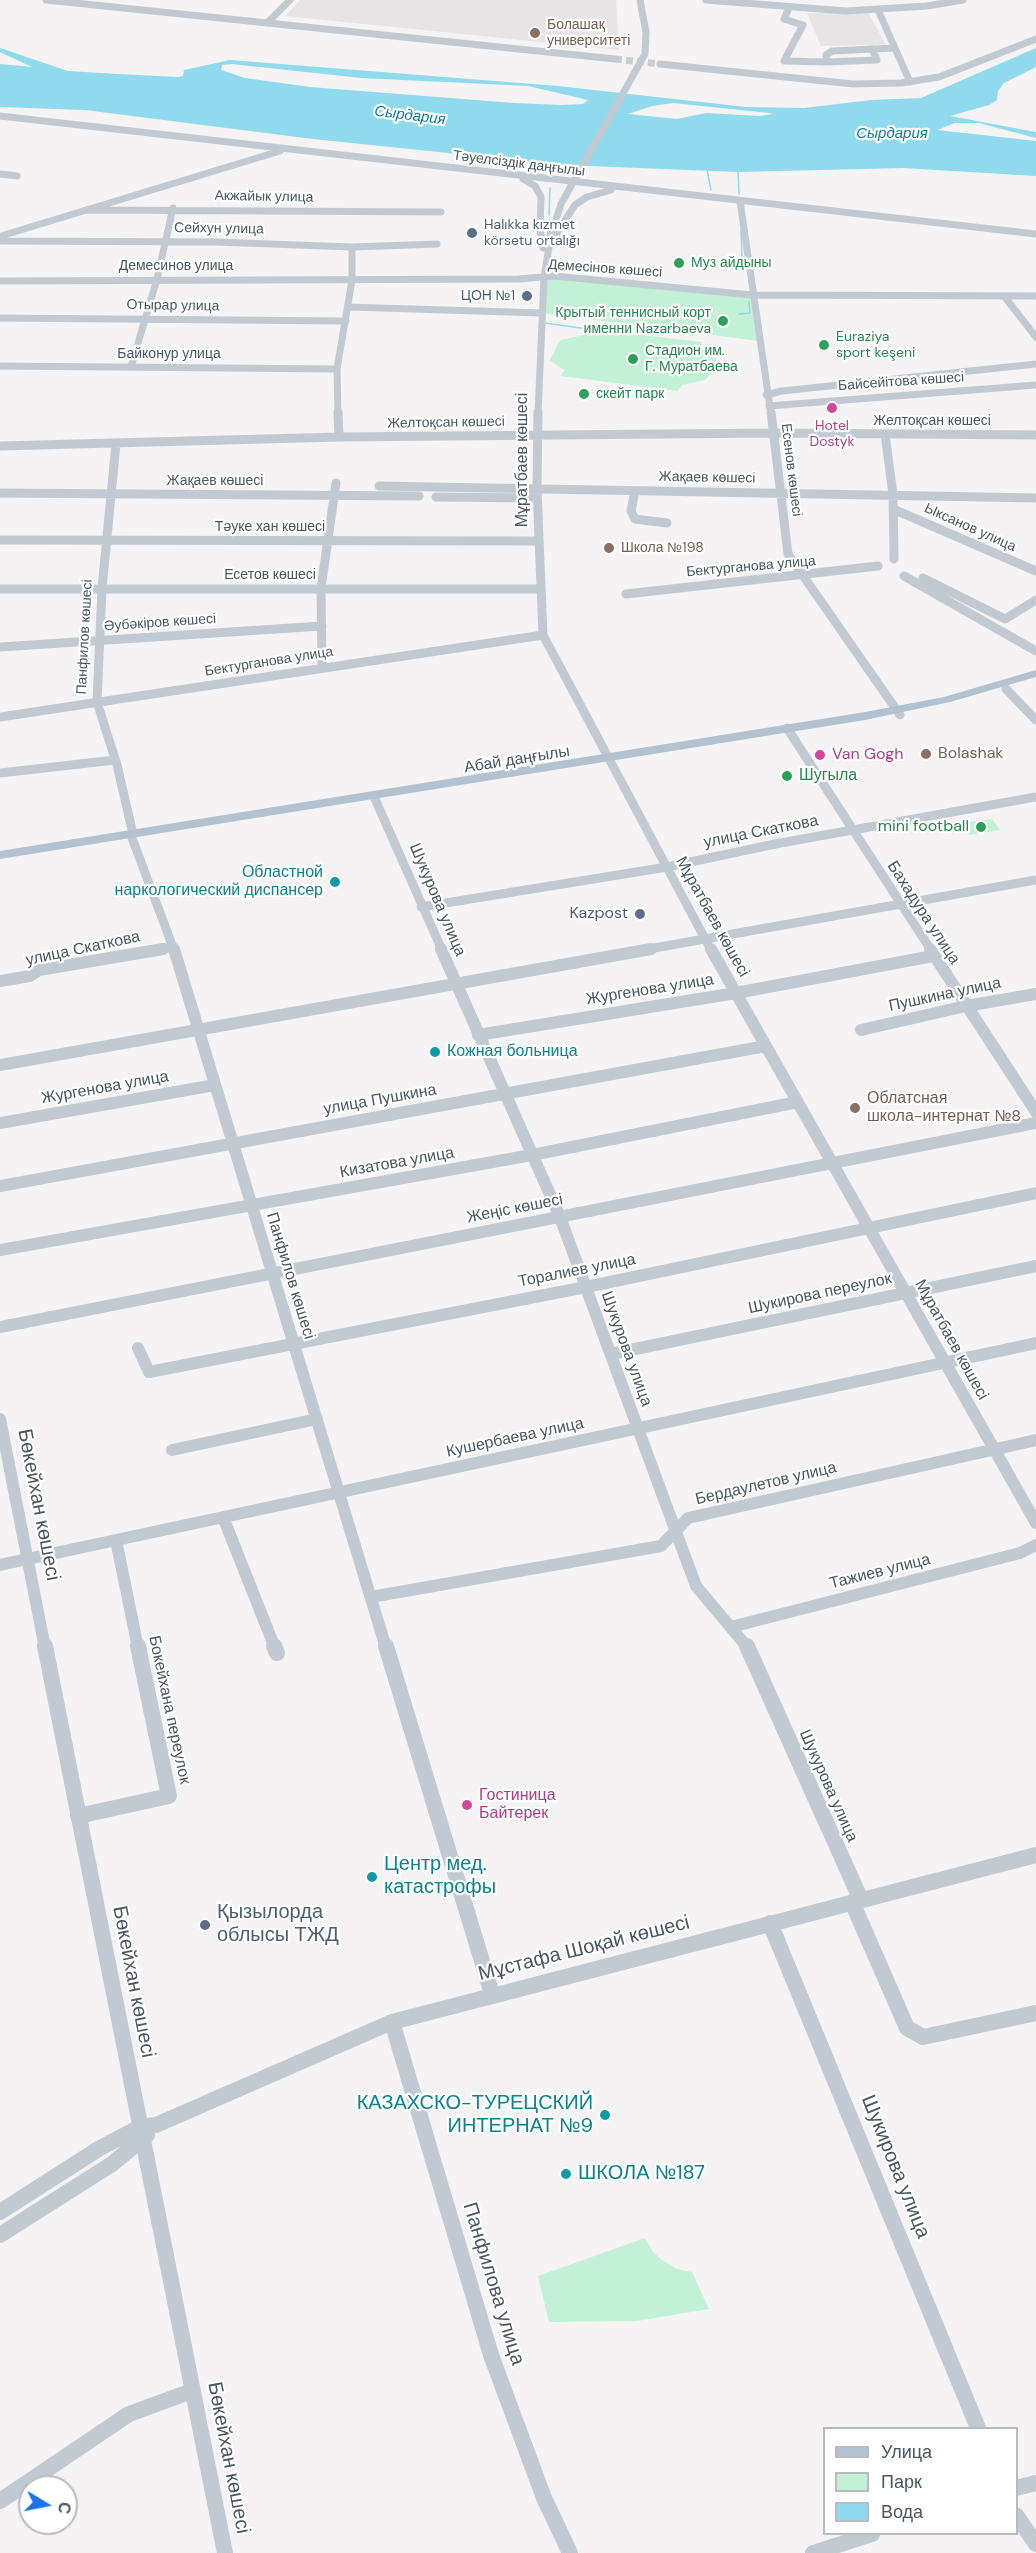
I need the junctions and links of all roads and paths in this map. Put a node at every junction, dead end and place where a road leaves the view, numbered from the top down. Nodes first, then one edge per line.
1 (46, 0) edge
2 (290, 0) edge
3 (633, 0) edge
4 (639, 0) edge
5 (706, 0) edge
6 (963, 0) edge
7 (789, 8) junction
8 (878, 10) junction
9 (267, 23) junction
10 (1036, 39) edge
11 (895, 48) junction
12 (872, 50) junction
13 (615, 59) tunnel mouth
14 (827, 62) junction
15 (660, 64) tunnel mouth
16 (630, 74) junction
17 (910, 82) junction
18 (0, 116) edge
19 (268, 150) junction
20 (493, 173) junction
21 (0, 174) edge
22 (17, 176) dead end
23 (637, 189) junction
24 (542, 197) junction
25 (587, 197) junction
26 (740, 201) junction
27 (172, 208) junction
28 (86, 210) junction
29 (441, 212) dead end
30 (39, 225) junction
31 (1036, 234) edge
32 (0, 239) edge
33 (53, 241) junction
34 (166, 241) junction
35 (437, 244) dead end
36 (352, 247) junction
37 (546, 247) junction
38 (544, 277) junction
39 (157, 279) junction
40 (352, 280) junction
41 (0, 281) edge
42 (752, 295) junction
43 (1004, 296) junction
44 (1036, 296) edge
45 (348, 307) junction
46 (542, 313) junction
47 (0, 318) edge
48 (146, 319) junction
49 (346, 321) junction
50 (1036, 337) edge
51 (1036, 364) edge
52 (0, 366) edge
53 (131, 367) junction
54 (337, 369) junction
55 (1036, 385) edge
56 (766, 395) junction
57 (769, 406) junction
58 (774, 433) junction
59 (885, 434) junction
60 (1036, 435) edge
61 (537, 436) junction
62 (339, 437) junction
63 (116, 444) junction
64 (0, 446) edge
65 (336, 483) dead end
66 (379, 486) dead end
67 (635, 490) junction
68 (781, 492) junction
69 (0, 493) edge
70 (110, 494) junction
71 (537, 494) junction
72 (893, 494) junction
73 (335, 495) junction
74 (1036, 498) edge
75 (893, 509) junction
76 (667, 523) dead end
77 (0, 540) edge
78 (106, 540) junction
79 (326, 541) junction
80 (539, 541) junction
81 (894, 559) dead end
82 (878, 566) dead end
83 (1036, 571) edge
84 (800, 575) junction
85 (904, 576) dead end
86 (923, 578) dead end
87 (102, 588) junction
88 (321, 588) junction
89 (0, 589) edge
90 (541, 589) junction
91 (626, 594) dead end
92 (1036, 600) edge
93 (322, 626) junction
94 (543, 635) junction
95 (98, 640) junction
96 (0, 647) edge
97 (1036, 651) edge
98 (322, 668) junction
99 (1036, 674) edge
100 (1036, 679) edge
101 (1001, 688) junction
102 (97, 702) junction
103 (898, 712) junction
104 (0, 717) edge
105 (1036, 720) edge
106 (789, 730) junction
107 (609, 759) junction
108 (115, 760) junction
109 (0, 773) edge
110 (1036, 797) edge
111 (375, 799) junction
112 (851, 830) junction
113 (133, 836) junction
114 (0, 857) edge
115 (667, 867) junction
116 (1036, 880) edge
117 (899, 904) junction
118 (421, 907) junction
119 (705, 939) junction
120 (173, 946) junction
121 (933, 956) junction
122 (0, 981) edge
123 (455, 983) junction
124 (736, 993) junction
125 (1036, 994) edge
126 (966, 1006) junction
127 (198, 1030) junction
128 (861, 1030) dead end
129 (478, 1035) junction
130 (766, 1046) junction
131 (0, 1065) edge
132 (215, 1085) junction
133 (505, 1094) junction
134 (798, 1102) junction
135 (1036, 1112) edge
136 (0, 1123) edge
137 (1036, 1123) edge
138 (233, 1144) junction
139 (532, 1155) junction
140 (833, 1164) junction
141 (0, 1186) edge
142 (1036, 1193) edge
143 (252, 1206) junction
144 (560, 1217) junction
145 (868, 1226) junction
146 (0, 1250) edge
147 (1036, 1266) edge
148 (272, 1274) junction
149 (586, 1287) junction
150 (907, 1293) junction
151 (0, 1327) edge
152 (293, 1342) junction
153 (1036, 1343) edge
154 (138, 1348) dead end
155 (611, 1354) junction
156 (947, 1363) junction
157 (0, 1419) edge
158 (316, 1419) junction
159 (638, 1428) junction
160 (1036, 1440) edge
161 (994, 1449) junction
162 (172, 1450) dead end
163 (339, 1492) junction
164 (223, 1517) junction
165 (1036, 1522) edge
166 (676, 1533) junction
167 (116, 1540) junction
168 (1036, 1545) edge
169 (28, 1559) junction
170 (0, 1565) edge
171 (371, 1597) junction
172 (731, 1627) junction
173 (277, 1653) dead end
174 (78, 1816) junction
175 (1036, 1855) edge
176 (856, 1901) junction
177 (770, 1923) junction
178 (492, 1994) junction
179 (1036, 2013) edge
180 (392, 2022) junction
181 (146, 2130) junction
182 (0, 2212) edge
183 (0, 2235) edge
184 (192, 2391) junction
185 (978, 2427) edge
186 (1036, 2483) edge
187 (1018, 2488) edge
188 (0, 2501) edge
189 (1018, 2517) edge
190 (870, 2535) edge
191 (1036, 2544) edge
192 (225, 2553) edge
193 (570, 2553) edge
194 (813, 2553) edge

1 - 9 street
2 - 9 street
3 - 16 street
4 - 16 street
5 - 7 street
6 - 8 street
7 - 8 street
7 - 14 street
8 - 11 street
9 - 13 street
10 - 17 street
11 - 12 street
11 - 17 street
12 - 14 street
12 - 14 street
15 - 17 street
16 - 37 street
18 - 19 street, Тәуелсіздік даңғылы
19 - 20 street, Тәуелсіздік даңғылы
19 - 28 street
20 - 23 street, Тәуелсіздік даңғылы
20 - 24 street
21 - 22 street
23 - 25 street
23 - 26 street, Тәуелсіздік даңғылы
24 - 25 street
24 - 37 street
25 - 37 street
26 - 31 street, Тәуелсіздік даңғылы
26 - 42 street, Есенов көшесі
27 - 28 street, Акжайык улица
27 - 29 street, Акжайык улица
27 - 34 street
28 - 30 street
30 - 32 street
30 - 33 street
32 - 33 street, Сейхун улица
33 - 34 street, Сейхун улица
34 - 36 street, Сейхун улица
34 - 39 street
35 - 36 street, Сейхун улица
36 - 40 street
37 - 38 street, Мұратбаев көшесі
38 - 40 street, Демесінов көшесі
38 - 42 street, Демесінов көшесі
38 - 46 street, Мұратбаев көшесі
39 - 40 street, Демесинов улица
39 - 41 street, Демесинов улица
39 - 48 street
40 - 45 street
42 - 43 street, Демесінов көшесі
42 - 56 street, Есенов көшесі
43 - 44 street, Демесінов көшесі
43 - 50 street
45 - 46 street
45 - 49 street
46 - 61 street, Мұратбаев көшесі
47 - 48 street, Отырар улица
48 - 49 street, Отырар улица
48 - 53 street
49 - 54 street
51 - 56 street
52 - 53 street, Байконур улица
53 - 54 street, Байконур улица
54 - 62 street
55 - 57 street, Байсейітова көшесі
56 - 57 street, Есенов көшесі
57 - 58 street, Есенов көшесі
58 - 59 street, Желтоқсан көшесі
58 - 61 street, Желтоқсан көшесі
58 - 68 street, Есенов көшесі
59 - 60 street, Желтоқсан көшесі
59 - 72 street
61 - 62 street, Желтоқсан көшесі
61 - 71 street, Мұратбаев көшесі
62 - 63 street, Желтоқсан көшесі
63 - 64 street, Желтоқсан көшесі
63 - 70 street, Панфилов көшесі
65 - 73 street
66 - 71 street, Жақаев көшесі
67 - 68 street, Жақаев көшесі
67 - 71 street, Жақаев көшесі
67 - 76 street
68 - 72 street, Жақаев көшесі
68 - 84 street, Есенов көшесі
69 - 70 street, Жақаев көшесі
70 - 73 street, Жақаев көшесі
70 - 78 street, Панфилов көшесі
71 - 73 street, Жақаев көшесі
71 - 80 street, Мұратбаев көшесі
72 - 74 street, Жақаев көшесі
72 - 75 street
73 - 79 street
75 - 81 street
75 - 83 street, Ыксанов улица
77 - 78 street, Тәуке хан көшесі
78 - 79 street, Тәуке хан көшесі
78 - 87 street, Панфилов көшесі
79 - 80 street, Тәуке хан көшесі
79 - 88 street
80 - 90 street, Мұратбаев көшесі
82 - 84 street, Бектурганова улица
84 - 91 street, Бектурганова улица
84 - 103 street, Есенов көшесі
85 - 97 street
86 - 92 street
87 - 88 street, Есетов көшесі
87 - 89 street, Есетов көшесі
87 - 95 street, Панфилов көшесі
88 - 90 street, Есетов көшесі
88 - 93 street
90 - 94 street, Мұратбаев көшесі
93 - 95 street, Әубәкіров көшесі
93 - 98 street
94 - 98 street, Бектурганова улица
94 - 107 street, Мұратбаев көшесі
95 - 96 street, Әубәкіров көшесі
95 - 102 street, Панфилов көшесі
98 - 102 street, Бектурганова улица
99 - 101 main road, Абай даңғылы
100 - 101 main road, Абай даңғылы
101 - 103 main road, Абай даңғылы
101 - 105 street
102 - 104 street, Бектурганова улица
102 - 108 street, Панфилов көшесі
103 - 106 main road, Абай даңғылы
106 - 107 main road, Абай даңғылы
106 - 112 street, Бахадура улица
107 - 111 main road, Абай даңғылы
107 - 113 main road, Абай даңғылы
107 - 115 street, Мұратбаев көшесі
108 - 109 street
108 - 113 street, Панфилов көшесі
110 - 112 street, улица Скаткова
111 - 113 main road, Абай даңғылы
111 - 118 street, Шукурова улица
112 - 115 street, улица Скаткова
112 - 117 street, Бахадура улица
113 - 114 main road
113 - 120 street, Панфилов көшесі
115 - 118 street, улица Скаткова
115 - 119 street, Мұратбаев көшесі
116 - 117 street
117 - 119 street
117 - 121 street, Бахадура улица
118 - 123 street, Шукурова улица
119 - 123 street
119 - 124 street, Мұратбаев көшесі
120 - 122 street, улица Скаткова
120 - 127 street, Панфилов көшесі
121 - 124 street, Жургенова улица
121 - 126 street, Бахадура улица
123 - 127 street
123 - 129 street, Шукурова улица
124 - 129 street, Жургенова улица
124 - 130 street, Мұратбаев көшесі
125 - 126 street, Пушкина улица
126 - 128 street, Пушкина улица
126 - 135 street, Бахадура улица
127 - 131 street
127 - 132 street, Панфилов көшесі
129 - 133 street, Шукурова улица
130 - 133 street, улица Пушкина
130 - 134 street, Мұратбаев көшесі
132 - 136 street, Жургенова улица
132 - 138 street, Панфилов көшесі
133 - 138 street, улица Пушкина
133 - 139 street, Шукурова улица
134 - 139 street, Кизатова улица
134 - 140 street, Мұратбаев көшесі
137 - 140 street, Жеңіс көшесі
138 - 141 street, улица Пушкина
138 - 143 street, Панфилов көшесі
139 - 143 street, Кизатова улица
139 - 144 street, Шукурова улица
140 - 144 street, Жеңіс көшесі
140 - 145 street, Мұратбаев көшесі
142 - 145 street, Торалиев улица
143 - 146 street, Кизатова улица
143 - 148 street, Панфилов көшесі
144 - 148 street, Жеңіс көшесі
144 - 149 street, Шукурова улица
145 - 149 street, Торалиев улица
145 - 150 street, Мұратбаев көшесі
147 - 150 street, Шукирова переулок
148 - 151 street, Жеңіс көшесі
148 - 152 street, Панфилов көшесі
149 - 152 street, Торалиев улица
149 - 155 street, Шукурова улица
150 - 155 street, Шукирова переулок
150 - 156 street, Мұратбаев көшесі
152 - 154 street, Торалиев улица
152 - 158 street, Панфилов көшесі
153 - 156 street, Кушербаева улица
155 - 159 street, Шукурова улица
156 - 159 street, Кушербаева улица
156 - 161 street, Мұратбаев көшесі
157 - 169 street, Бөкейхан көшесі
158 - 162 street
158 - 163 street, Панфилов көшесі
159 - 163 street, Кушербаева улица
159 - 166 street, Шукурова улица
160 - 161 street, Бердаулетов улица
161 - 165 street, Мұратбаев көшесі
161 - 166 street, Бердаулетов улица
163 - 164 street, Кушербаева улица
163 - 171 street, Панфилов көшесі
164 - 167 street, Кушербаева улица
164 - 173 street
166 - 171 street, Бердаулетов улица
166 - 172 street, Шукурова улица
167 - 169 street, Кушербаева улица
167 - 174 street, Бокейхана переулок
168 - 172 street, Тажиев улица
169 - 170 street, Кушербаева улица
169 - 174 street, Бөкейхан көшесі
171 - 178 street, Панфилов көшесі
172 - 176 street, Шукурова улица
174 - 181 street, Бөкейхан көшесі
175 - 176 street, Мұстафа Шоқай көшесі
176 - 177 street, Мұстафа Шоқай көшесі
176 - 179 street, Шукурова улица
177 - 178 street, Мұстафа Шоқай көшесі
177 - 185 street, Шукирова улица
178 - 180 street, Мұстафа Шоқай көшесі
180 - 181 street, Мұстафа Шоқай көшесі
180 - 193 street, Панфилова улица
181 - 182 street, Мұстафа Шоқай көшесі
181 - 183 street, Мұстафа Шоқай көшесі
181 - 184 street, Бөкейхан көшесі
184 - 188 street
184 - 192 street, Бөкейхан көшесі
186 - 187 street
189 - 191 street
190 - 194 street

